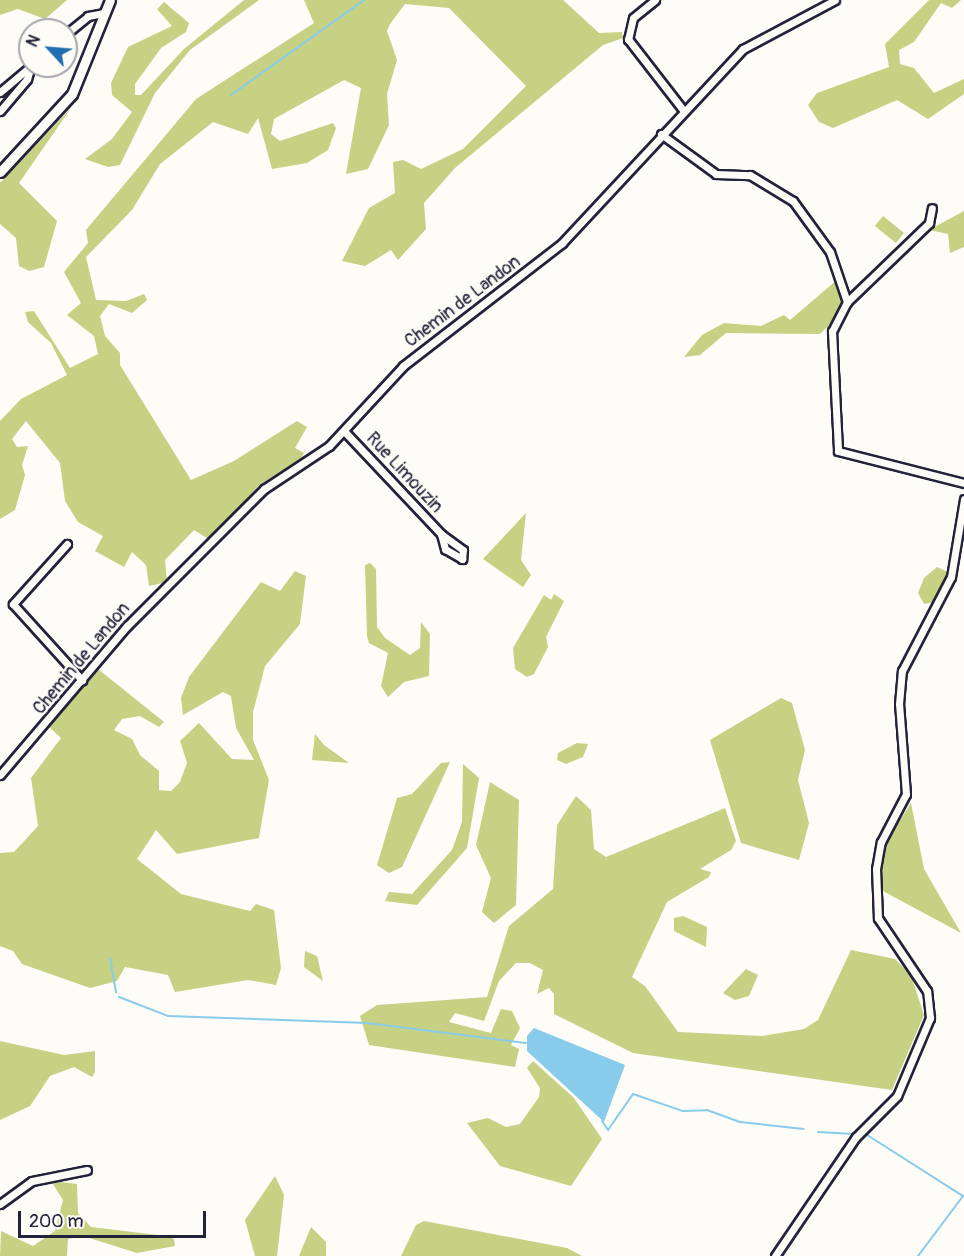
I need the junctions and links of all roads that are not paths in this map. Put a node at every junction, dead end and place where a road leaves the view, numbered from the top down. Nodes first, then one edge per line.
1 (110, 0) edge
2 (655, 0) edge
3 (834, 0) edge
4 (103, 13) junction
5 (78, 24) edge
6 (18, 77) edge
7 (27, 78) edge
8 (0, 92) edge
9 (682, 110) junction
10 (0, 111) edge
11 (661, 134) junction
12 (0, 172) edge
13 (932, 208) dead end
14 (847, 302) junction
15 (345, 432) junction
16 (964, 483) edge
17 (964, 499) edge
18 (441, 534) dead end
19 (67, 544) dead end
20 (82, 680) junction
21 (0, 776) edge
22 (87, 1170) dead end
23 (0, 1204) edge
24 (775, 1256) edge

1 - 4 main road
2 - 9 street
3 - 9 street, Chemin de Landon
4 - 5 street
4 - 12 main road
6 - 8 street
7 - 10 street
9 - 11 street, Chemin de Landon
11 - 14 street
11 - 15 street, Chemin de Landon
13 - 14 street
14 - 16 street
15 - 18 street, Rue Limouzin
15 - 20 street, Chemin de Landon
17 - 24 street
19 - 20 street
20 - 21 street, Chemin de Landon
22 - 23 street

